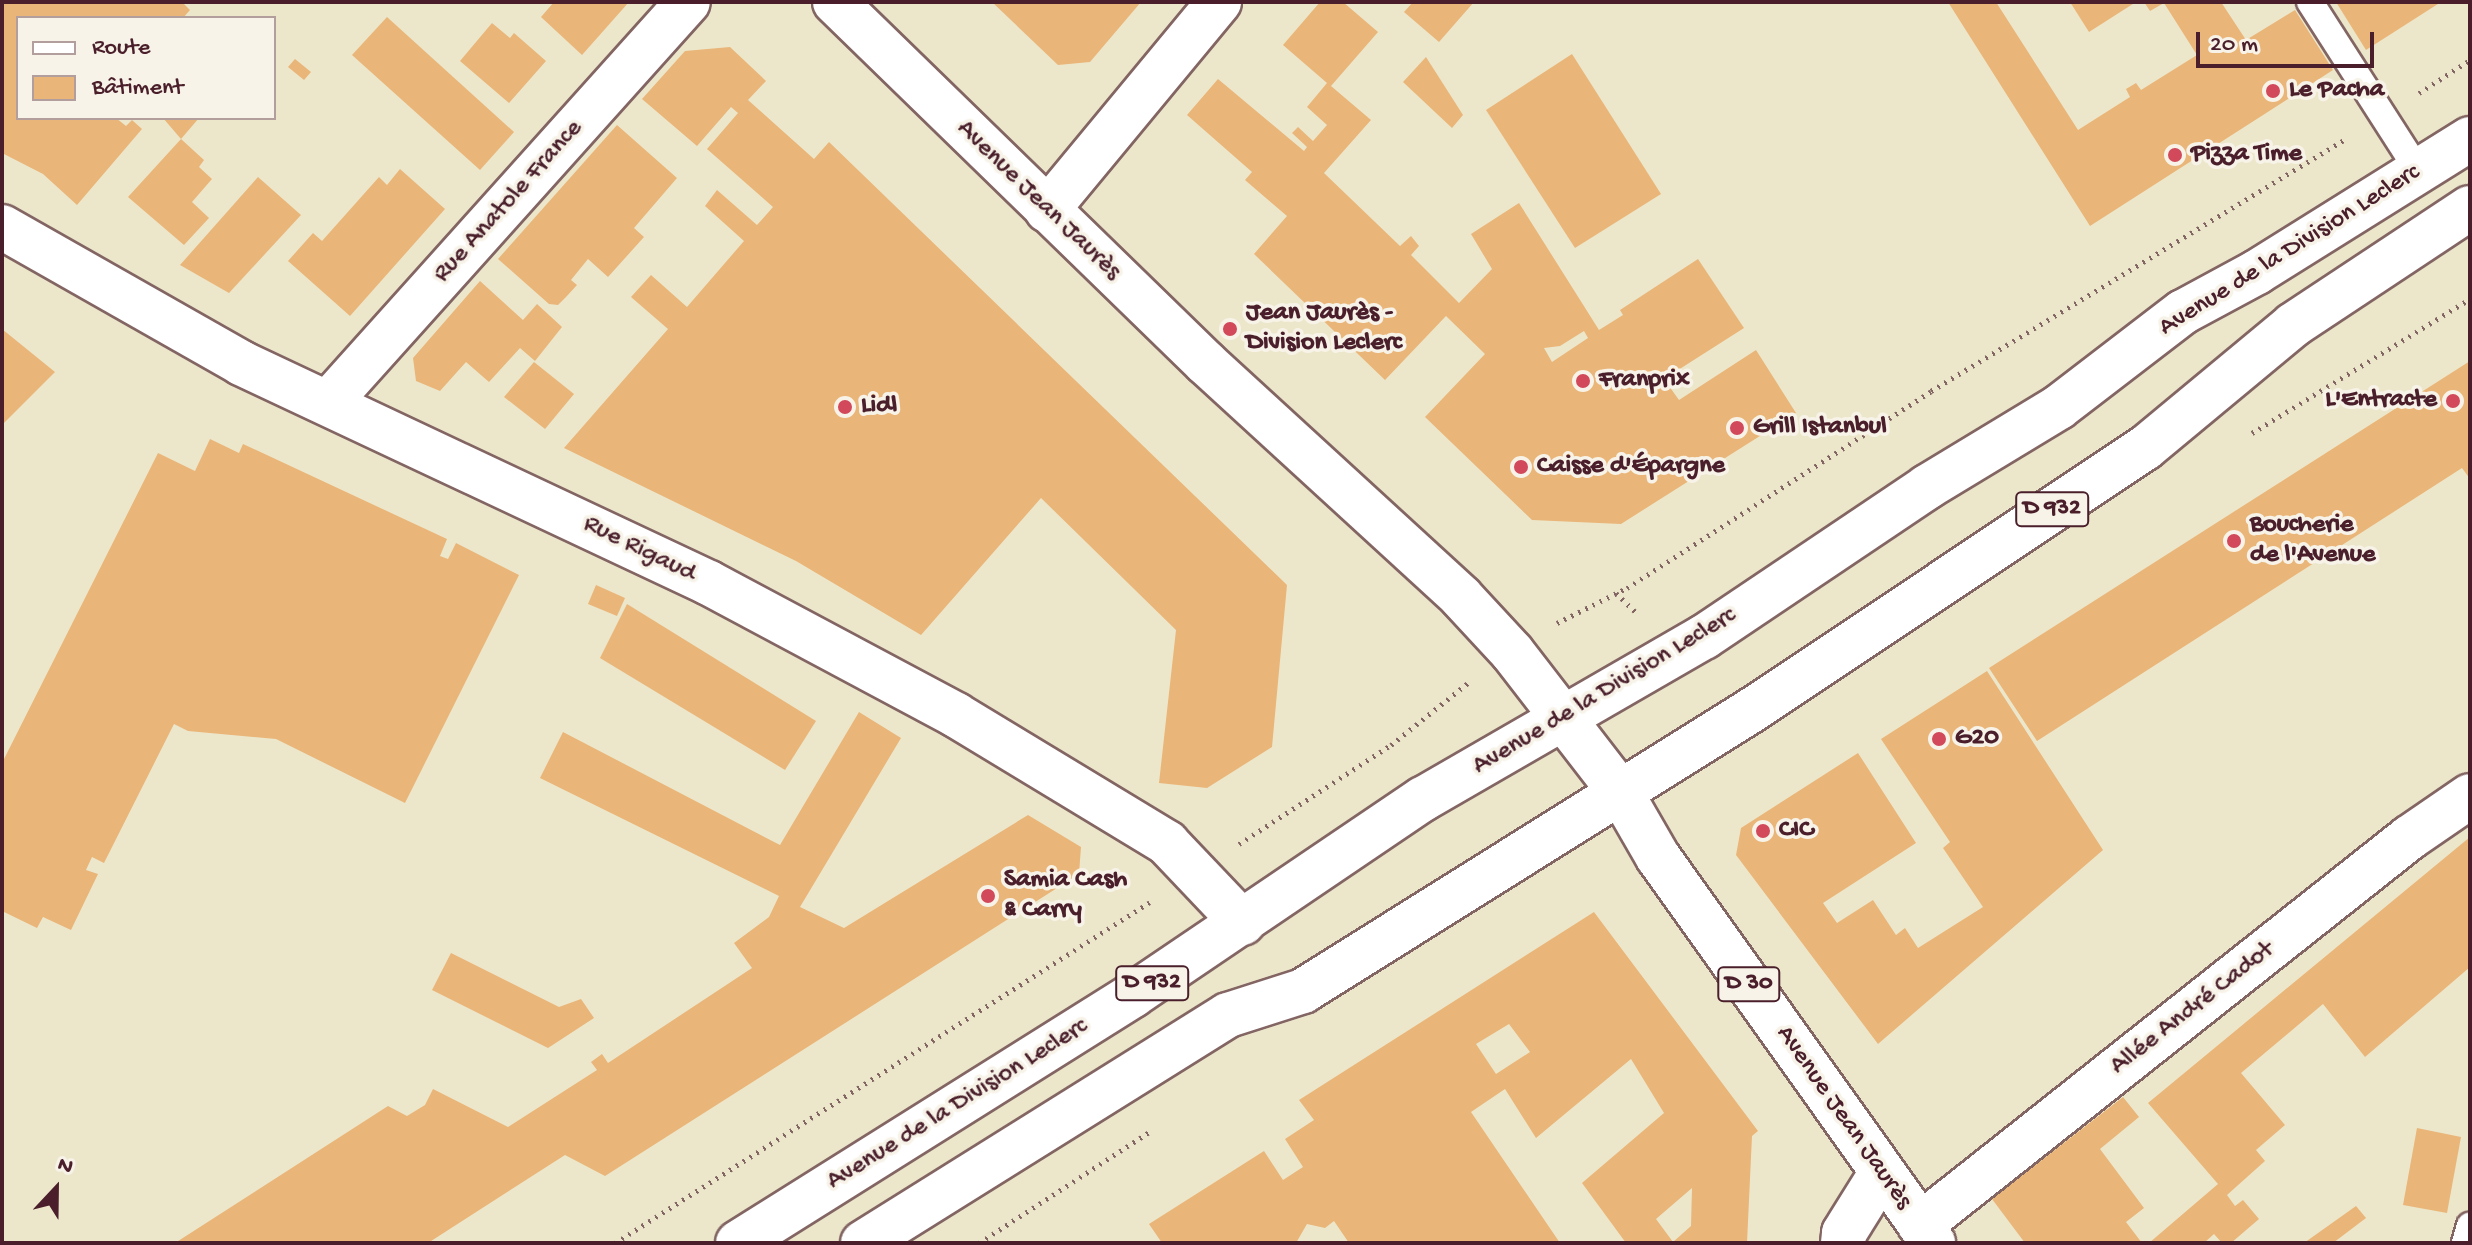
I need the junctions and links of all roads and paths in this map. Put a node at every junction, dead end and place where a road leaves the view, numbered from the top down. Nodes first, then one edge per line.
1 (688, 2) edge
2 (835, 2) edge
3 (1219, 2) edge
4 (2310, 2) edge
5 (2470, 60) edge
6 (2384, 115) junction
7 (2470, 139) edge
8 (2419, 172) junction
9 (1047, 210) junction
10 (2466, 219) edge
11 (2, 227) edge
12 (329, 402) junction
13 (1567, 616) dead end
14 (1452, 693) dead end
15 (1562, 717) junction
16 (1621, 793) junction
17 (2470, 796) edge
18 (1198, 871) junction
19 (1243, 923) junction
20 (1882, 1172) junction
21 (2470, 1226) edge
22 (1926, 1234) edge
23 (615, 1243) edge
24 (738, 1243) edge
25 (863, 1243) edge
26 (1843, 1243) edge
27 (2465, 1243) edge

1 - 12 main road, Rue Anatole France
2 - 9 main road, Avenue Jean Jaurès
3 - 9 main road
4 - 6 lane
5 - 6 path
6 - 8 lane
6 - 13 path
7 - 8 main road, Avenue de la Division Leclerc / D 932
8 - 15 main road, Avenue de la Division Leclerc / D 932
9 - 15 main road, Avenue Jean Jaurès
10 - 16 main road, D 932
11 - 12 main road, Rue Rigaud
12 - 18 main road, Rue Rigaud
14 - 18 path
15 - 16 main road, Avenue Jean Jaurès
15 - 19 main road, Avenue de la Division Leclerc / D 932
16 - 20 main road, Avenue Jean Jaurès / D 30
16 - 25 main road, D 932
17 - 22 main road, Allée André Cadot
18 - 19 main road, Rue Rigaud
18 - 23 path
19 - 24 main road, Avenue de la Division Leclerc / D 932
20 - 22 main road, Avenue Jean Jaurès / D 30
20 - 26 main road
21 - 27 lane

